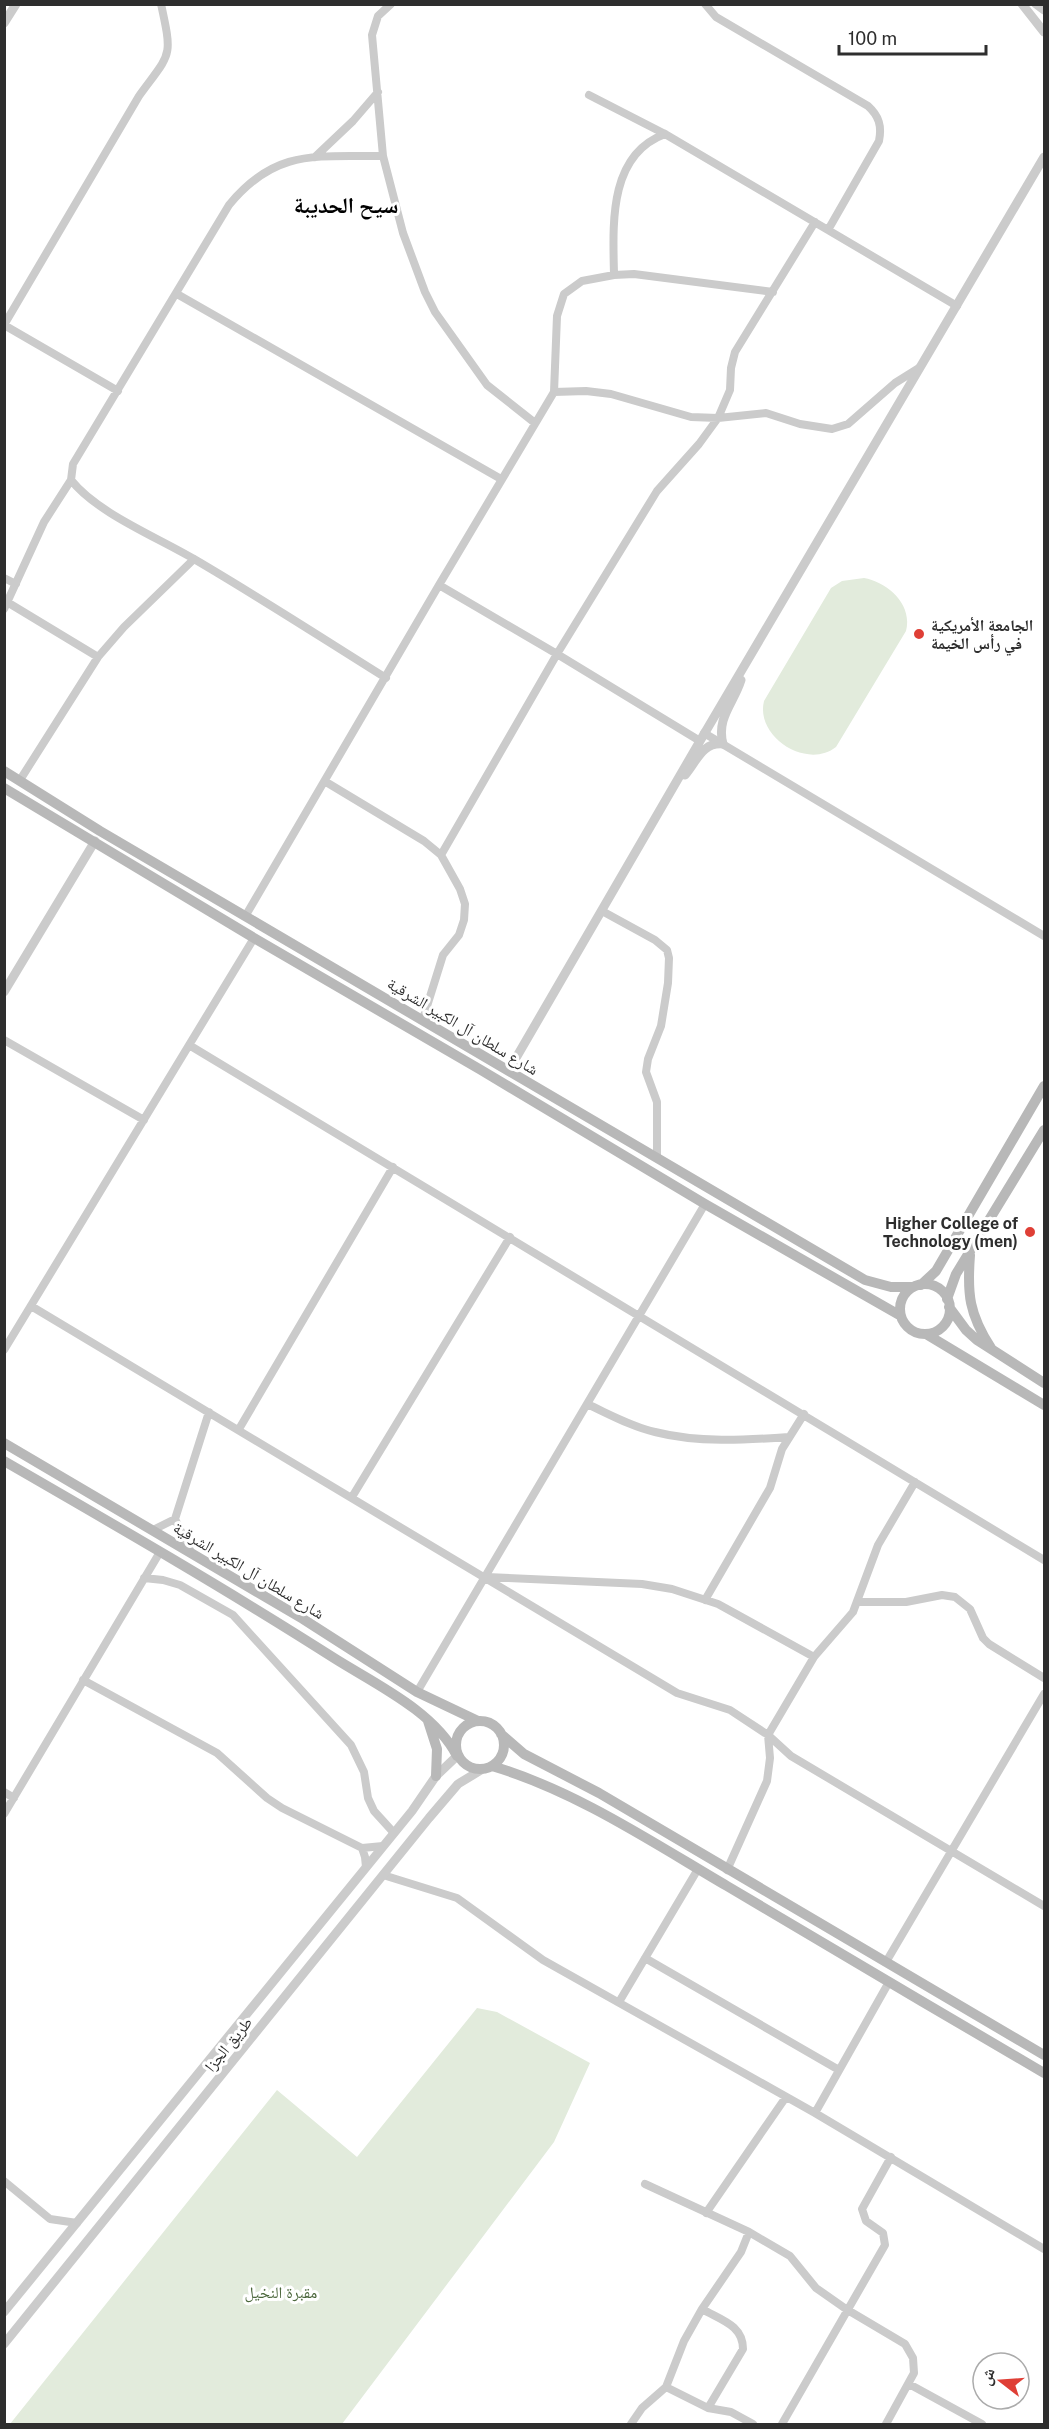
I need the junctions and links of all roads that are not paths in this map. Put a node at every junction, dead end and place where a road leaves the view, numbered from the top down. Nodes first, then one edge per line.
1 (16, 4) edge
2 (161, 4) edge
3 (391, 4) edge
4 (705, 4) edge
5 (1022, 4) edge
6 (1036, 4) edge
7 (1044, 10) edge
8 (4, 23) edge
9 (1044, 32) edge
10 (378, 92) junction
11 (589, 95) dead end
12 (665, 134) junction
13 (383, 156) junction
14 (315, 157) junction
15 (1044, 157) edge
16 (815, 222) junction
17 (828, 230) junction
18 (614, 275) junction
19 (772, 292) junction
20 (177, 294) junction
21 (957, 306) junction
22 (5, 325) edge
23 (922, 366) junction
24 (118, 391) junction
25 (554, 392) junction
26 (718, 418) junction
27 (535, 423) junction
28 (501, 479) junction
29 (71, 480) junction
30 (194, 559) junction
31 (4, 578) edge
32 (16, 584) junction
33 (439, 585) junction
34 (6, 605) edge
35 (557, 654) junction
36 (98, 657) junction
37 (743, 669) junction
38 (386, 678) junction
39 (702, 737) junction
40 (723, 744) junction
41 (4, 771) edge
42 (20, 780) junction
43 (326, 782) junction
44 (676, 783) junction
45 (4, 788) edge
46 (95, 841) junction
47 (441, 855) junction
48 (602, 911) junction
49 (246, 915) junction
50 (1044, 936) edge
51 (254, 938) junction
52 (4, 992) edge
53 (423, 1019) junction
54 (4, 1040) edge
55 (189, 1045) junction
56 (509, 1070) junction
57 (1044, 1086) edge
58 (144, 1120) junction
59 (1044, 1130) edge
60 (657, 1158) junction
61 (393, 1167) junction
62 (705, 1204) junction
63 (510, 1237) junction
64 (970, 1252) junction
65 (917, 1286) junction
66 (948, 1303) junction
67 (31, 1306) junction
68 (640, 1315) junction
69 (901, 1316) junction
70 (926, 1334) junction
71 (4, 1350) edge
72 (994, 1353) junction
73 (1044, 1383) edge
74 (587, 1404) junction
75 (1044, 1405) edge
76 (209, 1412) junction
77 (804, 1414) junction
78 (239, 1429) junction
79 (789, 1437) junction
80 (4, 1443) edge
81 (4, 1461) edge
82 (915, 1482) junction
83 (352, 1497) junction
84 (175, 1519) junction
85 (153, 1530) junction
86 (160, 1552) junction
87 (192, 1553) junction
88 (1044, 1560) edge
89 (485, 1577) junction
90 (144, 1578) junction
91 (705, 1600) junction
92 (859, 1602) junction
93 (814, 1657) junction
94 (1044, 1678) edge
95 (83, 1680) junction
96 (417, 1692) junction
97 (1044, 1694) edge
98 (427, 1717) junction
99 (478, 1721) junction
100 (501, 1734) junction
101 (768, 1736) junction
102 (458, 1756) junction
103 (492, 1766) junction
104 (481, 1770) junction
105 (436, 1776) junction
106 (4, 1792) edge
107 (14, 1798) junction
108 (4, 1814) edge
109 (394, 1833) junction
110 (383, 1846) junction
111 (362, 1848) junction
112 (950, 1852) junction
113 (366, 1867) junction
114 (698, 1869) junction
115 (727, 1870) junction
116 (383, 1875) junction
117 (1044, 1906) edge
118 (645, 1958) junction
119 (886, 1962) junction
120 (889, 1982) junction
121 (619, 2001) junction
122 (255, 2004) junction
123 (1044, 2055) edge
124 (838, 2070) junction
125 (1044, 2073) edge
126 (212, 2087) junction
127 (786, 2097) junction
128 (815, 2113) junction
129 (891, 2157) junction
130 (4, 2181) edge
131 (645, 2184) dead end
132 (706, 2213) junction
133 (77, 2223) junction
134 (748, 2232) junction
135 (1044, 2249) edge
136 (702, 2309) junction
137 (846, 2309) junction
138 (4, 2312) edge
139 (4, 2344) edge
140 (909, 2384) junction
141 (666, 2387) junction
142 (708, 2408) junction
143 (631, 2424) edge
144 (753, 2424) edge
145 (782, 2424) edge
146 (886, 2424) edge
147 (982, 2424) edge

1 - 8 street
2 - 22 street
3 - 10 street
4 - 17 street
5 - 9 street
6 - 7 street
10 - 13 street
10 - 14 street
11 - 12 street
12 - 16 street
12 - 18 street
13 - 14 street
13 - 27 street
14 - 20 street
15 - 21 street
16 - 17 street
16 - 19 street
17 - 21 street
18 - 19 street
18 - 25 street
19 - 26 street
20 - 24 street
20 - 28 street
21 - 23 street
22 - 24 street
23 - 26 street
23 - 37 street
24 - 29 street
25 - 26 street
25 - 27 street
26 - 35 street
27 - 28 street
28 - 33 street
29 - 30 street
29 - 32 street
30 - 36 street
30 - 38 street
31 - 32 street
32 - 34 street
33 - 35 street
33 - 38 street
34 - 36 street
35 - 39 street
35 - 47 street
36 - 42 street
37 - 39 street
37 - 40 street
38 - 43 street
39 - 40 street
39 - 44 street
40 - 44 street
40 - 50 street
41 - 42 main road, شارع سلطان آل الكبير الشرقية
42 - 49 main road, شارع سلطان آل الكبير الشرقية
43 - 47 street
43 - 49 street
44 - 48 street
45 - 46 main road, شارع سلطان آل الكبير الشرقية
46 - 51 main road, شارع سلطان آل الكبير الشرقية
46 - 52 street
47 - 53 street
48 - 56 street
48 - 60 street
49 - 53 main road, شارع سلطان آل الكبير الشرقية
51 - 55 street
51 - 62 main road, شارع سلطان آل الكبير الشرقية
53 - 56 main road, شارع سلطان آل الكبير الشرقية
54 - 58 street
55 - 58 street
55 - 61 street
56 - 60 main road, شارع سلطان آل الكبير الشرقية
57 - 65 main road
58 - 67 street
59 - 64 main road
60 - 65 main road, شارع سلطان آل الكبير الشرقية
61 - 63 street
61 - 78 street
62 - 68 street
62 - 69 main road, شارع سلطان آل الكبير الشرقية
63 - 68 street
63 - 83 street
64 - 66 main road
64 - 72 main road
65 - 66 main road
65 - 69 main road
66 - 70 main road
66 - 72 main road
67 - 71 street
67 - 76 street
68 - 74 street
68 - 77 street
69 - 70 main road
70 - 75 main road
72 - 73 main road
74 - 79 street
74 - 89 street
76 - 78 street
76 - 84 street
77 - 79 street
77 - 82 street
78 - 83 street
79 - 91 street
80 - 85 main road, شارع سلطان آل الكبير الشرقية
81 - 86 main road, شارع سلطان آل الكبير الشرقية
82 - 88 street
82 - 92 street
83 - 89 street
84 - 85 street
84 - 87 street
85 - 87 main road, شارع سلطان آل الكبير الشرقية
86 - 90 street
86 - 98 main road, شارع سلطان آل الكبير الشرقية
87 - 96 main road, شارع سلطان آل الكبير الشرقية
89 - 91 street
89 - 96 street
89 - 101 street
90 - 95 street
90 - 109 street
91 - 93 street
92 - 93 street
92 - 94 street
93 - 101 street
95 - 107 street
95 - 111 street
96 - 99 main road, شارع سلطان آل الكبير الشرقية
97 - 112 street
98 - 102 main road, شارع سلطان آل الكبير الشرقية
98 - 105 main road
99 - 100 main road
99 - 102 main road
100 - 103 main road
100 - 115 main road
101 - 112 street
101 - 115 street
102 - 104 main road
102 - 105 street, طريق الجزا
103 - 104 main road
103 - 114 main road
104 - 116 street, طريق الجزا
105 - 109 street, طريق الجزا
106 - 107 street
107 - 108 street
109 - 110 street, طريق الجزا
110 - 111 street
110 - 113 street, طريق الجزا
111 - 113 street
112 - 117 street
112 - 119 street
113 - 122 street, طريق الجزا
114 - 118 street
114 - 120 main road
115 - 119 main road
116 - 121 street
116 - 126 street, طريق الجزا
118 - 121 street
118 - 124 street
119 - 123 main road
120 - 124 street
120 - 125 main road
121 - 127 street
122 - 126 street
122 - 133 street, طريق الجزا
124 - 128 street
126 - 139 street, طريق الجزا
127 - 128 street
127 - 132 street
128 - 129 street
129 - 135 street
129 - 137 street
130 - 133 street
131 - 132 street
132 - 134 street
133 - 138 street, طريق الجزا
134 - 136 street
134 - 137 street
136 - 141 street
136 - 142 street
137 - 140 street
137 - 145 street
140 - 146 street
140 - 147 street
141 - 142 street
141 - 143 street
142 - 144 street

